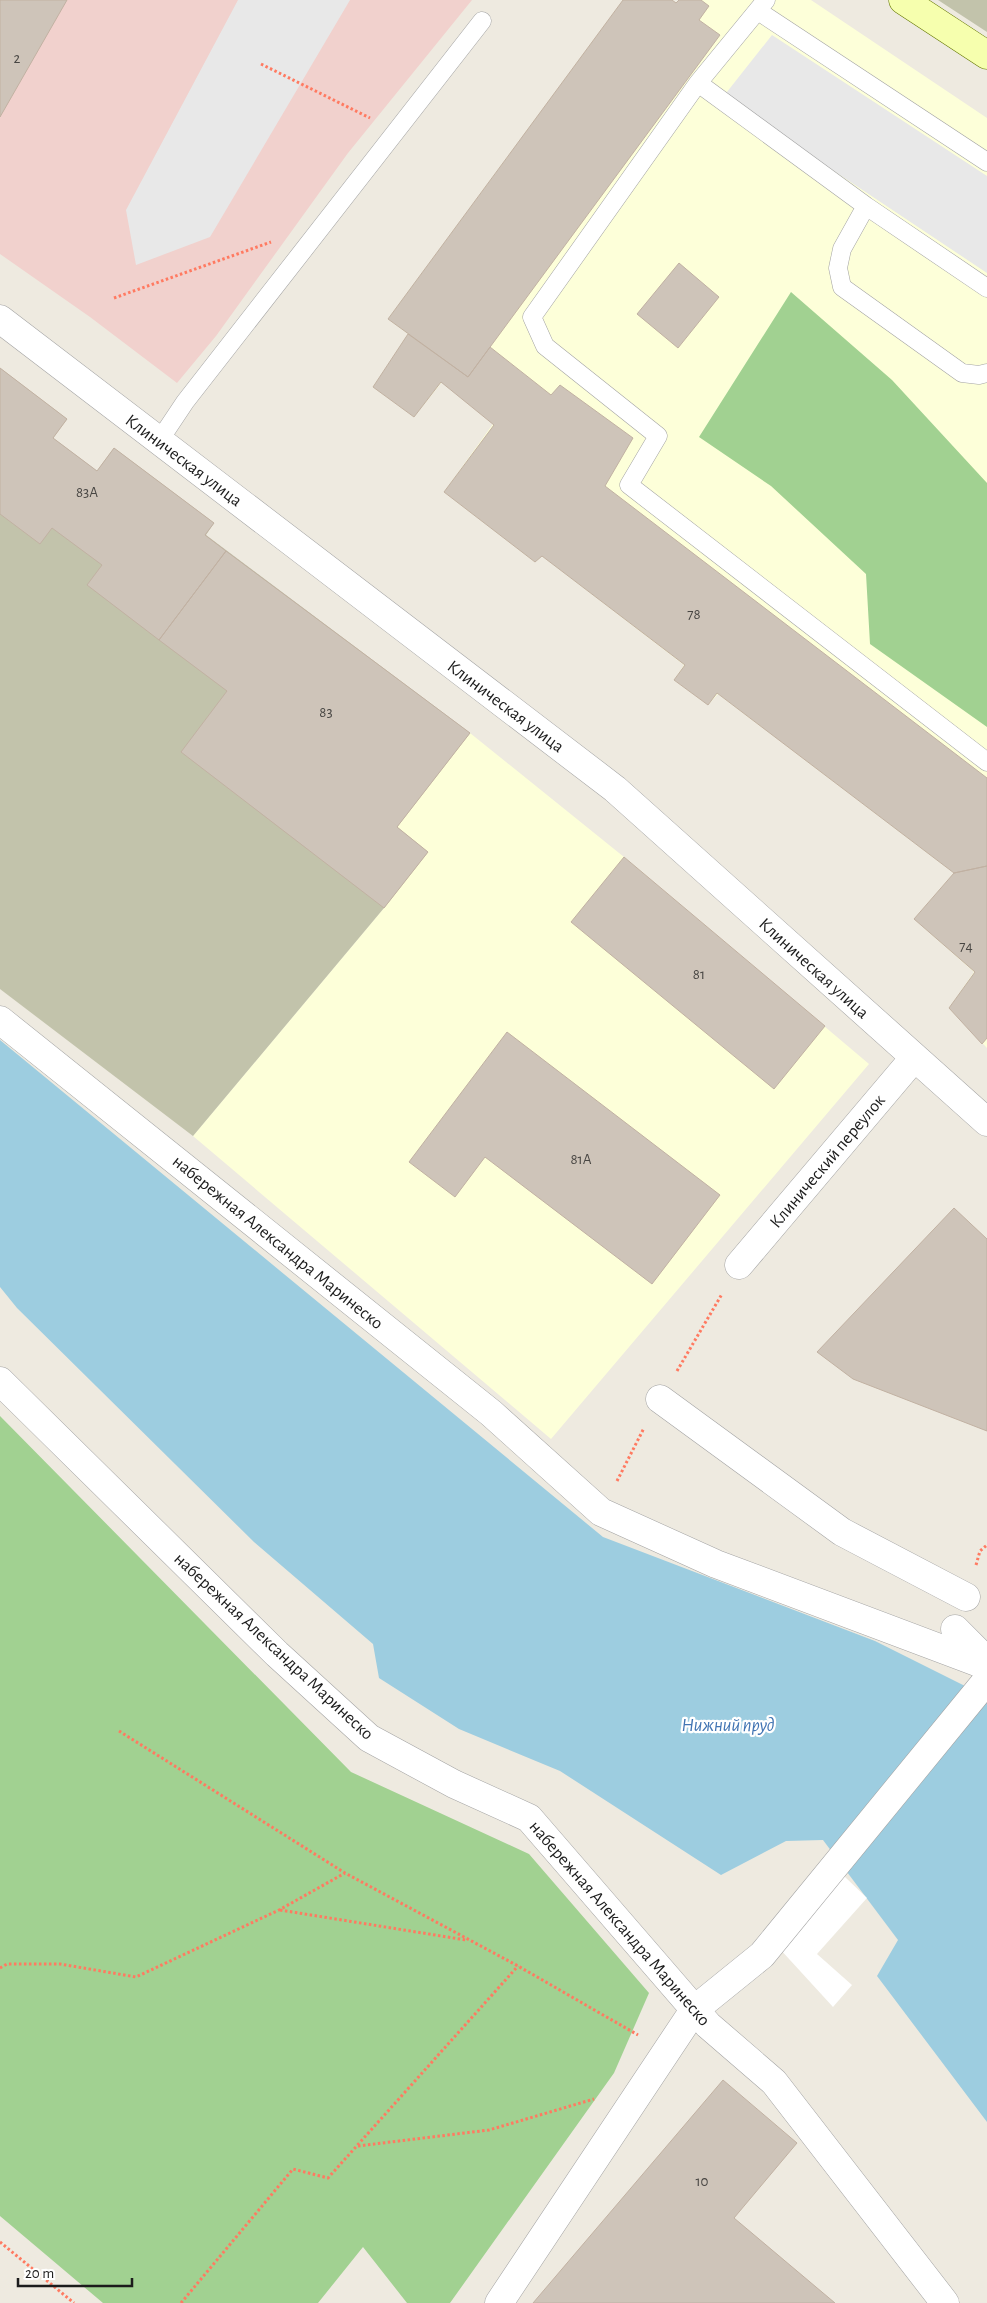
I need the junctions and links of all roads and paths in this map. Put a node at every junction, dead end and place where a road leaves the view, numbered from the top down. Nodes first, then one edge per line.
1 (902, 0) edge
2 (762, 6) edge
3 (482, 21) dead end
4 (987, 55) edge
5 (260, 64) dead end
6 (698, 83) junction
7 (395, 131) junction
8 (987, 162) edge
9 (866, 206) junction
10 (324, 224) junction
11 (987, 288) edge
12 (114, 298) dead end
13 (0, 319) edge
14 (987, 373) edge
15 (159, 441) junction
16 (987, 762) edge
17 (0, 1020) edge
18 (914, 1058) junction
19 (987, 1122) edge
20 (739, 1265) dead end
21 (0, 1381) edge
22 (660, 1399) dead end
23 (987, 1545) edge
24 (980, 1551) dead end
25 (966, 1598) dead end
26 (955, 1629) dead end
27 (987, 1660) edge
28 (987, 1666) edge
29 (987, 1680) edge
30 (119, 1731) dead end
31 (345, 1873) junction
32 (279, 1910) junction
33 (470, 1941) junction
34 (518, 1966) junction
35 (0, 1968) edge
36 (694, 2010) junction
37 (665, 2050) junction
38 (645, 2083) junction
39 (358, 2146) junction
40 (0, 2242) edge
41 (74, 2303) edge
42 (181, 2303) edge
43 (499, 2303) edge
44 (945, 2303) edge

1 - 4 street
2 - 6 lane
2 - 8 lane
3 - 7 lane
5 - 7 path
6 - 9 lane
6 - 16 lane
7 - 10 lane
9 - 11 lane
9 - 14 lane
10 - 12 path
10 - 15 lane
13 - 15 street, Клиническая улица
15 - 18 street, Клиническая улица
17 - 28 street, набережная Александра Маринеско
18 - 19 street, Клиническая улица
18 - 20 street, Клинический переулок
21 - 36 street, набережная Александра Маринеско
22 - 25 street
23 - 24 path
26 - 27 street
29 - 36 street
30 - 31 path
31 - 32 path
31 - 33 path
32 - 33 path
32 - 35 path
33 - 34 path
34 - 37 path
34 - 39 path
36 - 37 street
36 - 44 street, набережная Александра Маринеско
37 - 38 street
38 - 39 path
38 - 43 street
39 - 42 path
40 - 41 path

